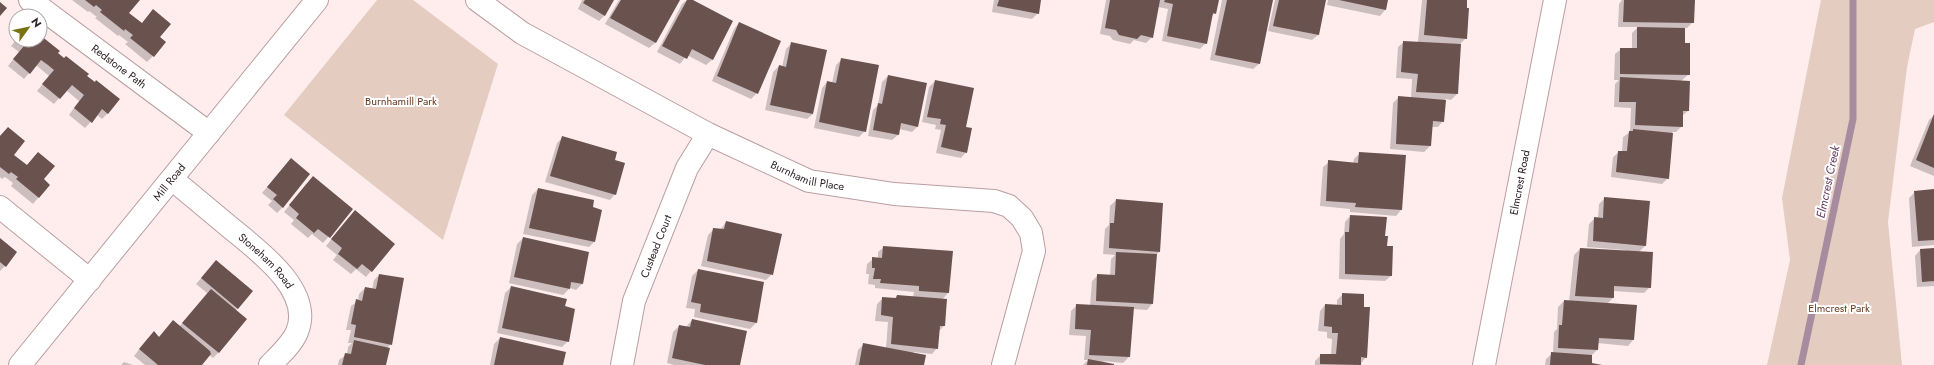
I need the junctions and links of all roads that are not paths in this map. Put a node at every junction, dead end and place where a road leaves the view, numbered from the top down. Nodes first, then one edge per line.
1 (30, 0) edge
2 (317, 0) edge
3 (476, 0) edge
4 (1555, 0) edge
5 (209, 133) junction
6 (708, 134) junction
7 (172, 179) junction
8 (0, 207) edge
9 (90, 280) junction
10 (20, 365) edge
11 (270, 365) edge
12 (622, 365) edge
13 (1003, 365) edge
14 (1484, 365) edge

1 - 5 street, Redstone Path
2 - 5 street, Mill Road
3 - 6 street, Burnhamill Place
4 - 14 street, Elmcrest Road
5 - 7 street, Mill Road
6 - 12 street, Custead Court
6 - 13 street, Burnhamill Place
7 - 9 street, Mill Road
7 - 11 street, Stoneham Road
8 - 9 street
9 - 10 street, Mill Road

